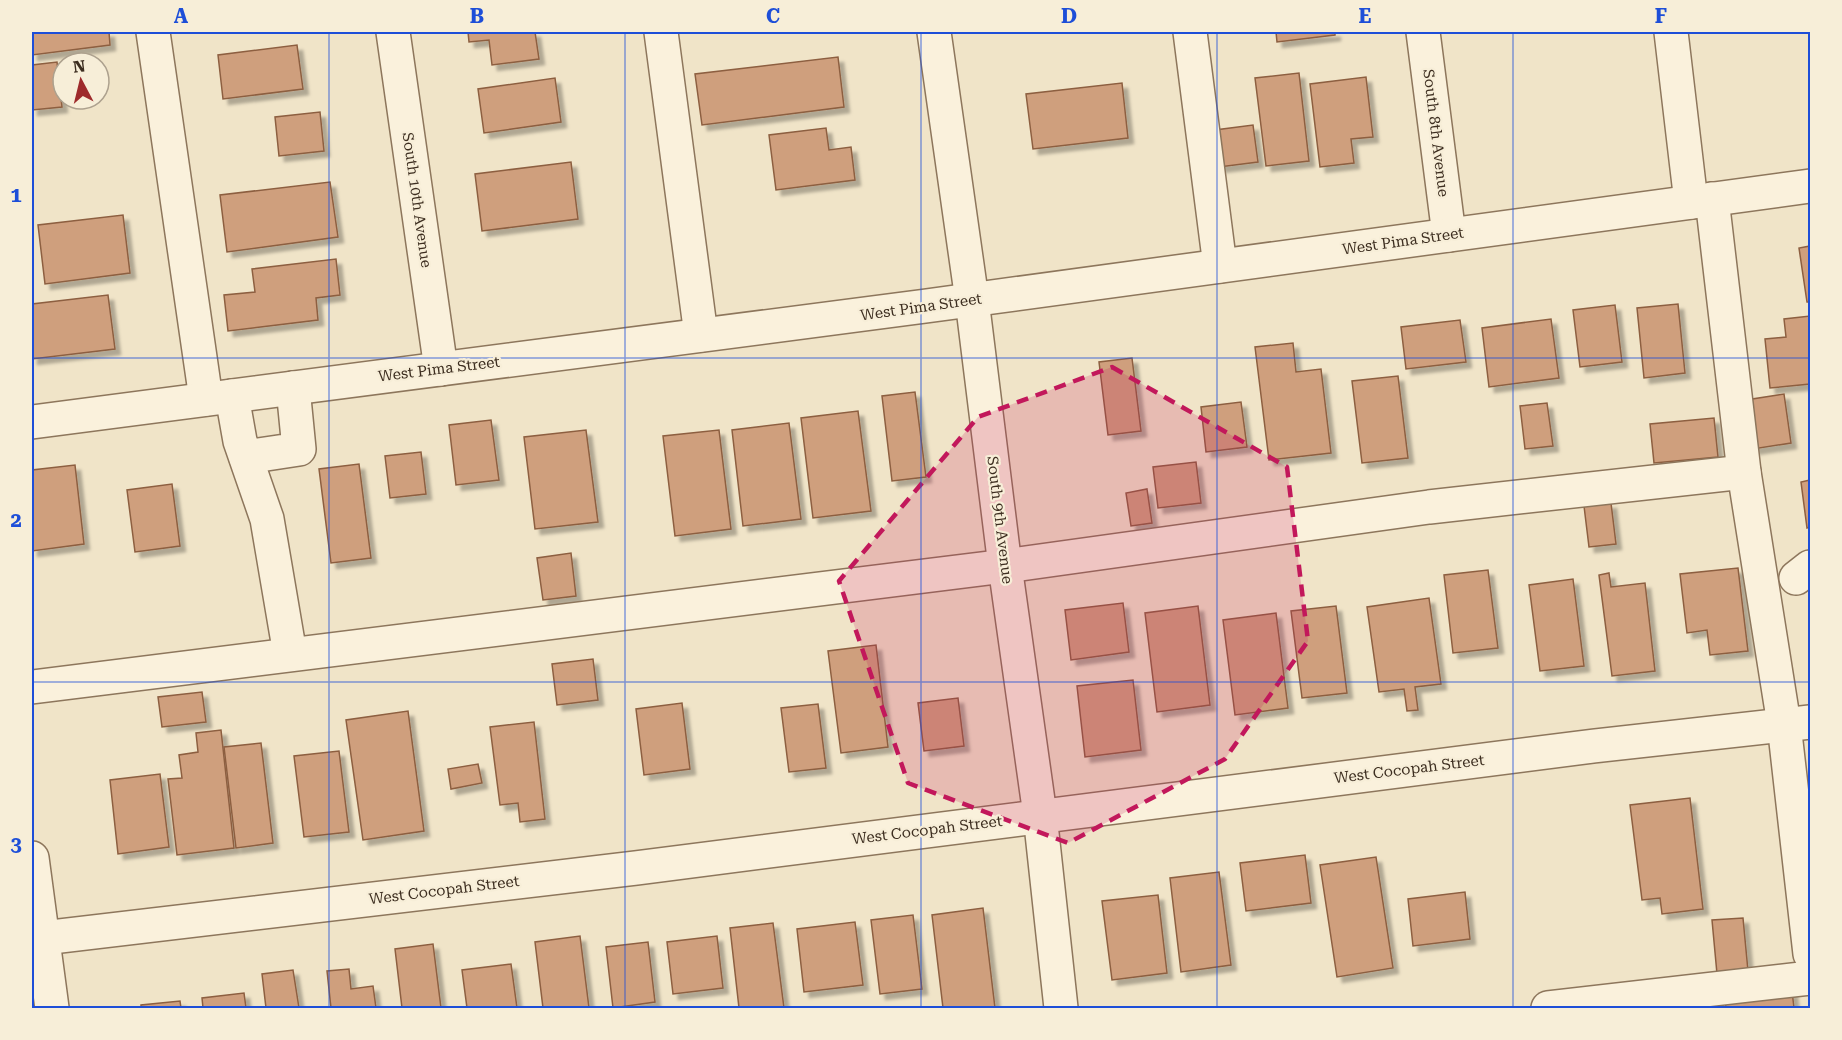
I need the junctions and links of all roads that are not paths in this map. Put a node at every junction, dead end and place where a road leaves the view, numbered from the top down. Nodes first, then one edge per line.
1 (153, 32) edge
2 (393, 32) edge
3 (661, 32) edge
4 (934, 32) edge
5 (1190, 32) edge
6 (1423, 32) edge
7 (1671, 32) edge
8 (1810, 186) edge
9 (1702, 200) junction
10 (1449, 235) junction
11 (1220, 266) junction
12 (972, 300) junction
13 (701, 335) junction
14 (441, 369) junction
15 (293, 388) junction
16 (219, 398) junction
17 (32, 422) edge
18 (246, 457) junction
19 (1744, 472) junction
20 (1005, 567) junction
21 (290, 654) junction
22 (32, 687) edge
23 (1797, 723) edge
24 (1040, 815) junction
25 (32, 858) edge
26 (43, 938) junction
27 (1810, 954) edge
28 (1810, 978) edge
29 (52, 1008) edge
30 (1061, 1008) edge
31 (1548, 1008) edge

1 - 16 street
2 - 14 street, South 10th Avenue
3 - 13 street
4 - 12 street, South 9th Avenue
5 - 11 street
6 - 10 street, South 8th Avenue
7 - 9 street
8 - 9 street, West Pima Street
9 - 10 street, West Pima Street
9 - 19 street
10 - 11 street, West Pima Street
11 - 12 street, West Pima Street
12 - 13 street, West Pima Street
12 - 20 street, South 9th Avenue
13 - 14 street, West Pima Street
14 - 15 street, West Pima Street
15 - 16 street, West Pima Street
15 - 18 street
16 - 17 street, West Pima Street
16 - 18 street
18 - 21 street
19 - 20 street
19 - 23 street
20 - 21 street
20 - 24 street, South 9th Avenue
21 - 22 street
23 - 24 street, West Cocopah Street
23 - 27 street
24 - 26 street, West Cocopah Street
24 - 30 street, South 9th Avenue
25 - 26 street
26 - 29 street
28 - 31 street

